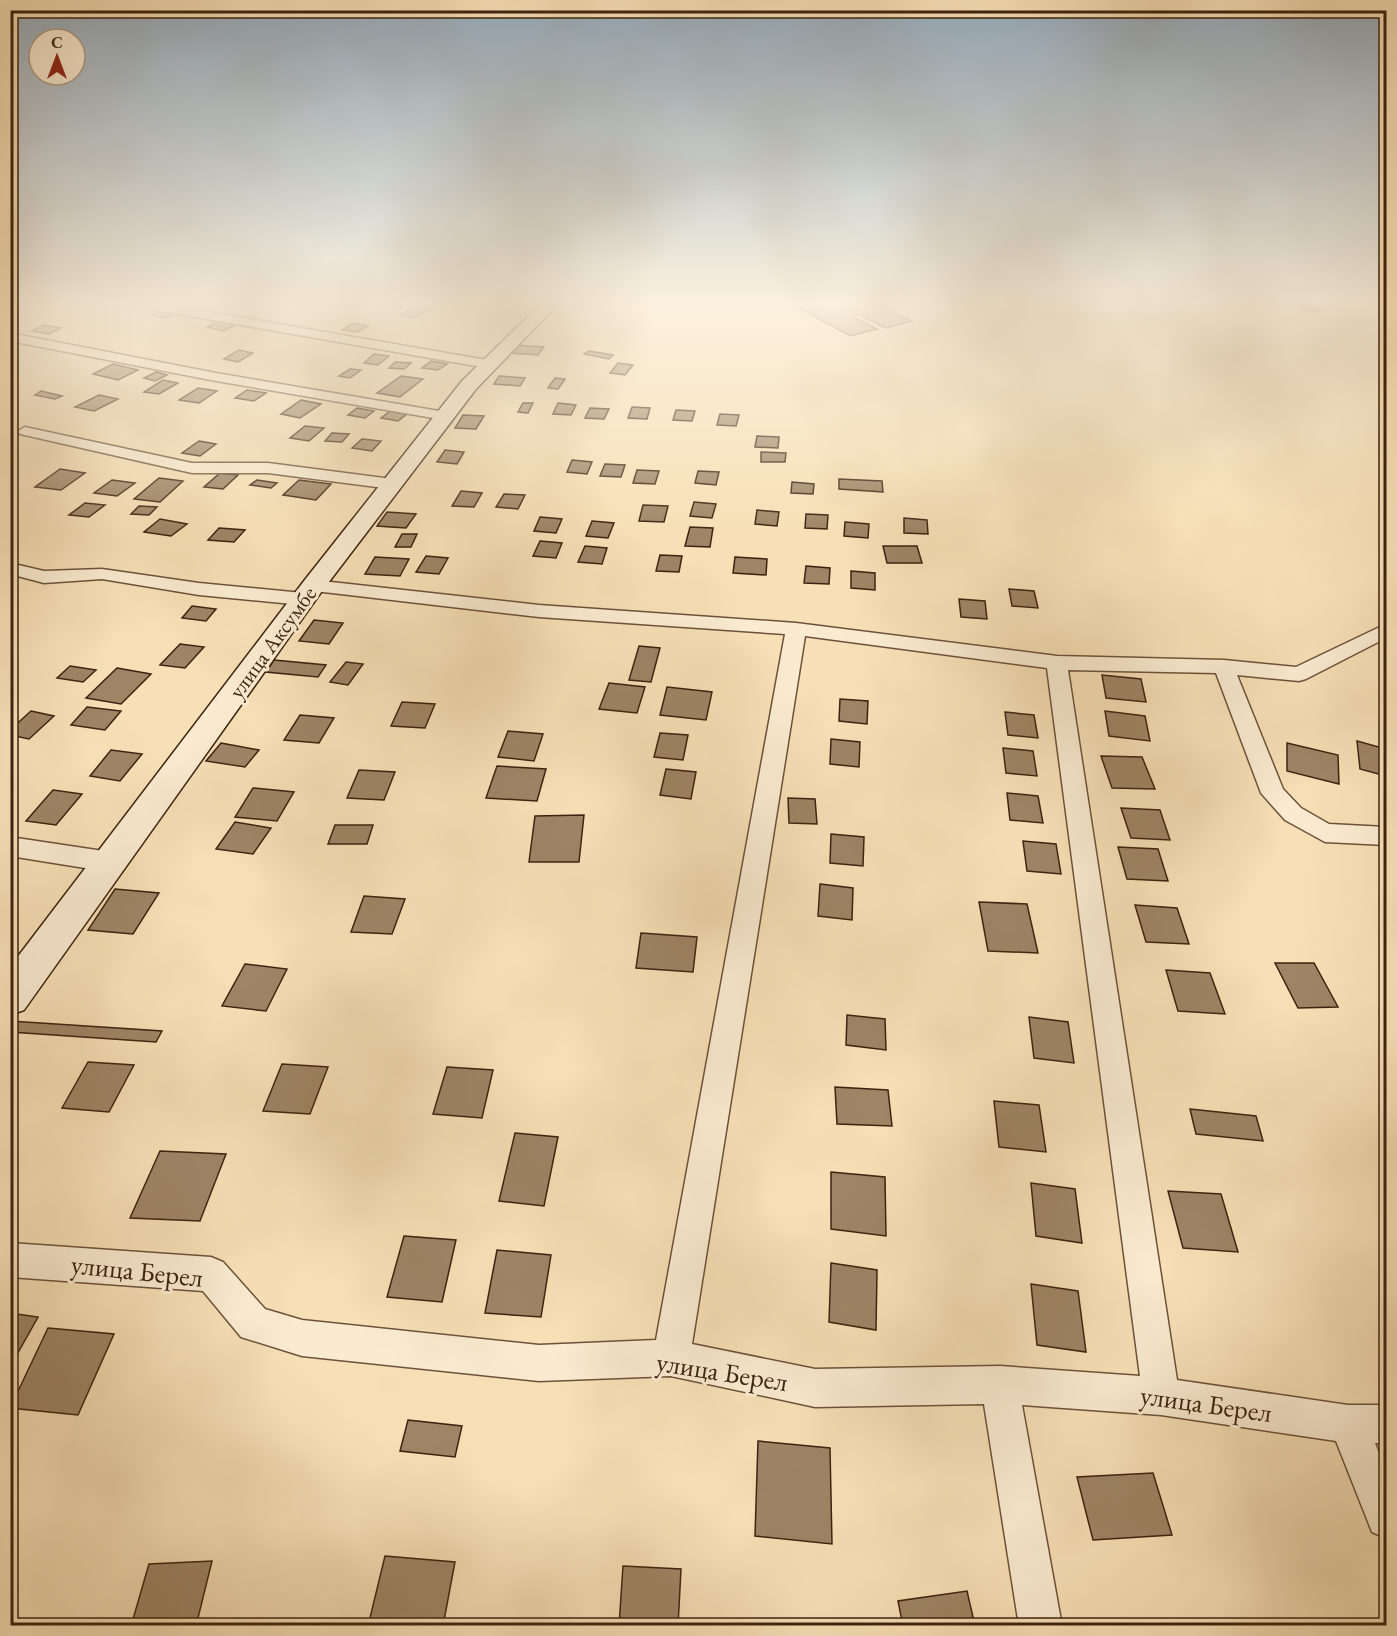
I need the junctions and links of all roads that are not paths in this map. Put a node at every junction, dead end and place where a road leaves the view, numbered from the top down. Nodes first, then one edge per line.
1 (230, 379) edge
2 (475, 379) edge
3 (445, 416) junction
4 (25, 431) dead end
5 (392, 484) junction
6 (10, 568) edge
7 (308, 592) junction
8 (796, 629) junction
9 (1386, 630) edge
10 (1377, 644) edge
11 (1057, 663) junction
12 (1224, 667) junction
13 (1386, 836) edge
14 (10, 846) edge
15 (110, 862) junction
16 (10, 998) edge
17 (10, 1260) edge
18 (670, 1358) junction
19 (1000, 1385) junction
20 (1161, 1396) junction
21 (1348, 1424) junction
22 (1386, 1424) edge
23 (1386, 1518) edge
24 (1041, 1626) edge

1 - 3 street
2 - 3 main road, улица Аксумбе
3 - 5 main road, улица Аксумбе
4 - 5 street
5 - 7 main road, улица Аксумбе
6 - 7 street
7 - 8 street
7 - 15 main road, улица Аксумбе
8 - 11 street
8 - 18 street
9 - 10 street
10 - 12 street
11 - 12 street
11 - 20 street
12 - 13 street
14 - 15 street
15 - 16 main road, улица Аксумбе
17 - 18 street, улица Берел
18 - 19 street, улица Берел
19 - 20 street, улица Берел
19 - 24 street
20 - 21 street, улица Берел
21 - 22 street, улица Берел
21 - 23 street

